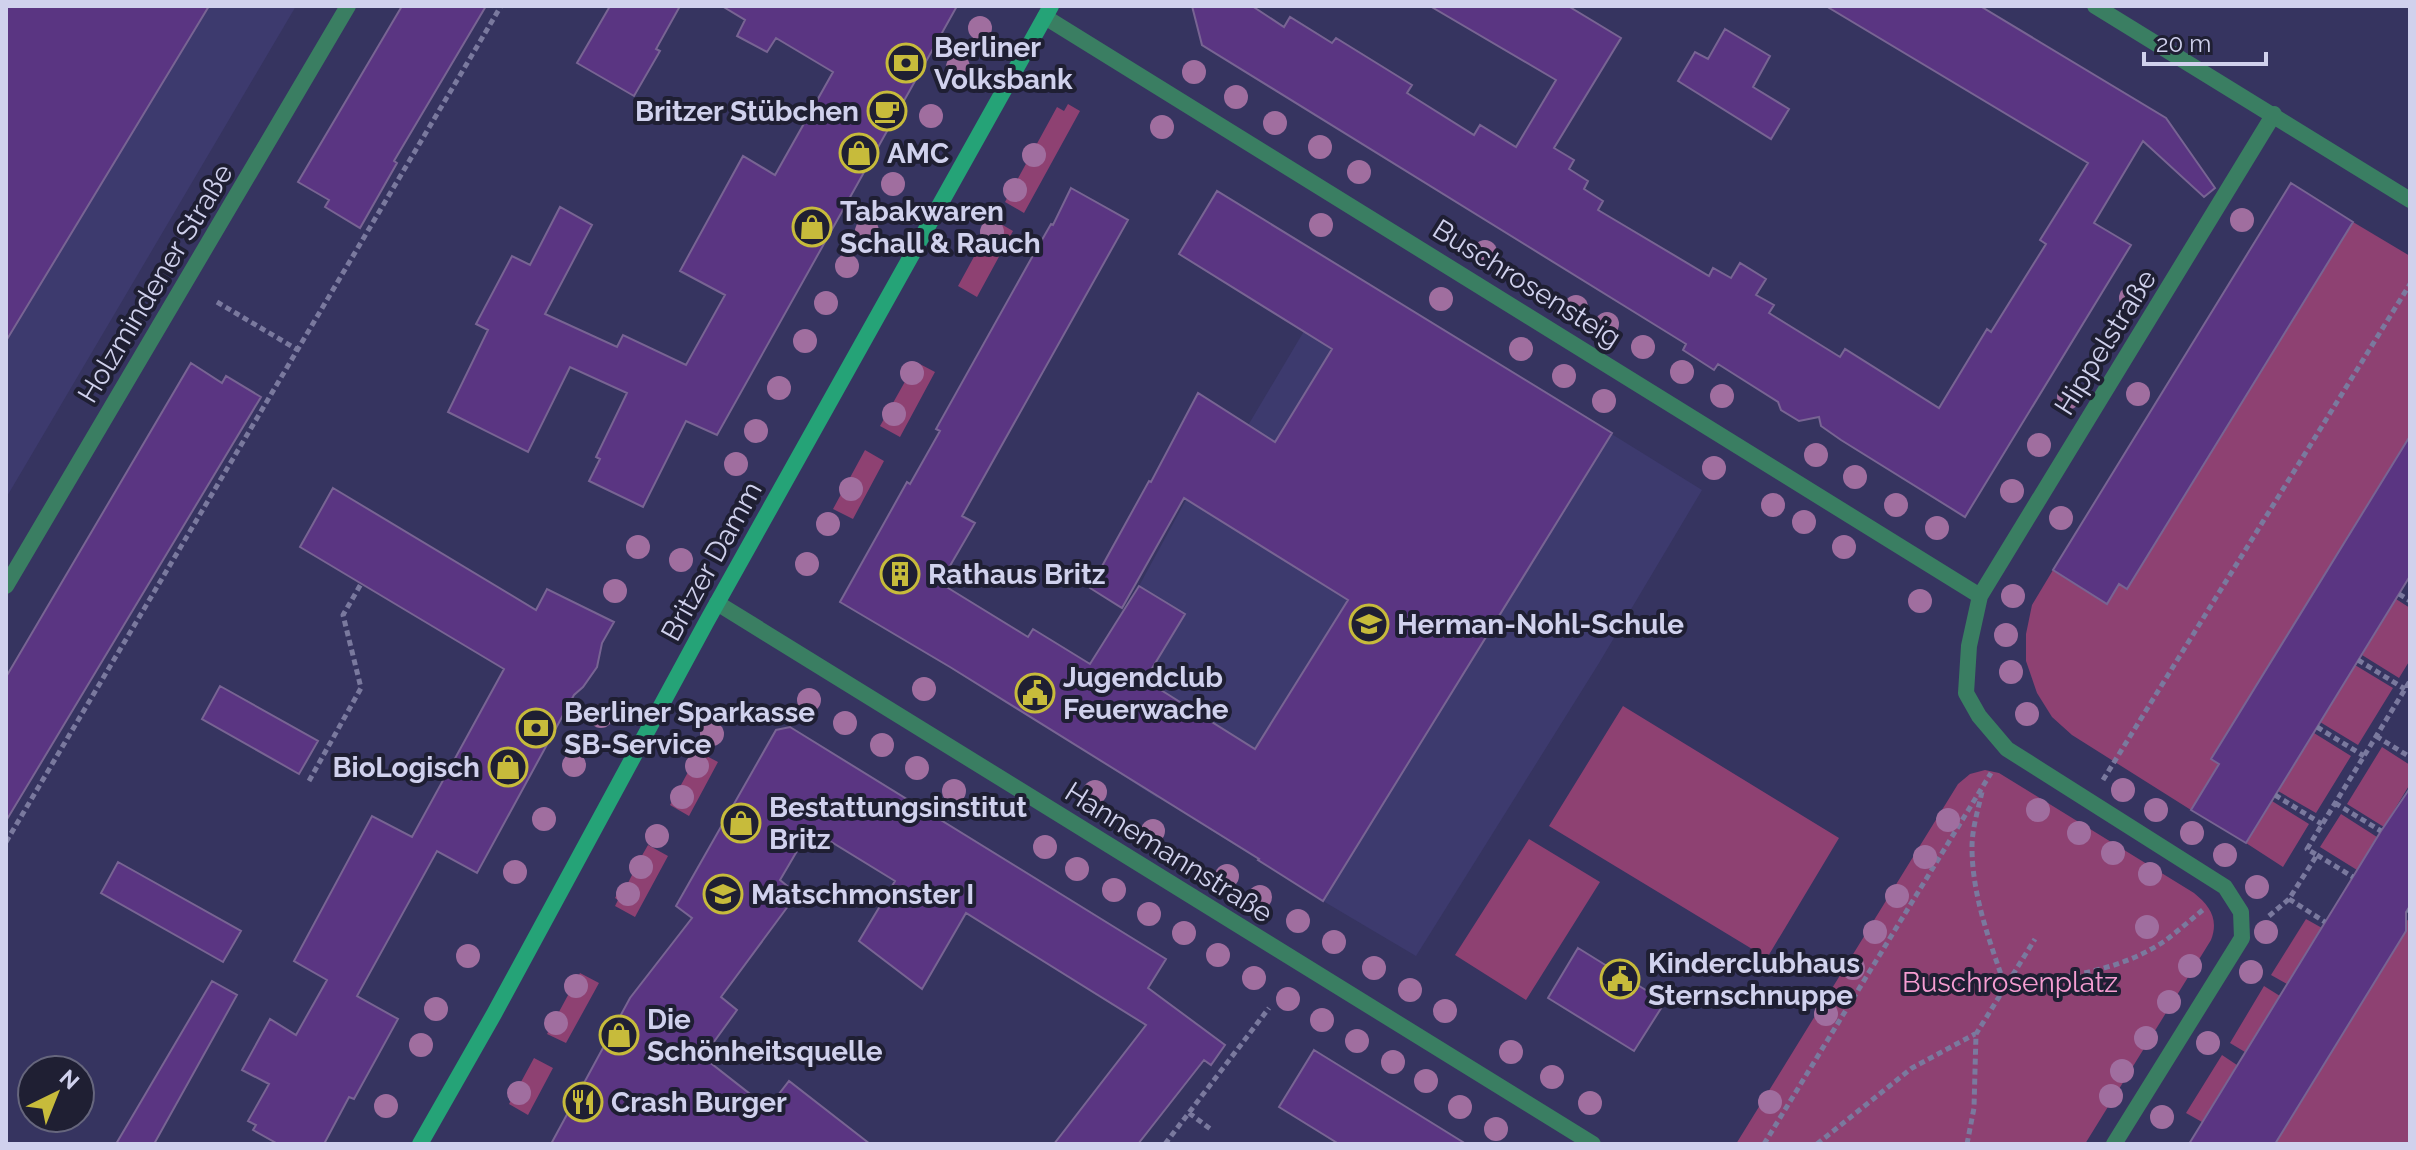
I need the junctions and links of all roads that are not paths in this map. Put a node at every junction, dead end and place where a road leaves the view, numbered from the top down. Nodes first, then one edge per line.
1 (348, 6) edge
2 (2095, 6) edge
3 (1048, 11) edge
4 (2274, 114) junction
5 (2410, 200) edge
6 (6, 586) edge
7 (1980, 596) junction
8 (717, 603) junction
9 (420, 1144) edge
10 (1593, 1144) edge
11 (2114, 1144) edge

1 - 6 street, Holzmindener Straße
2 - 4 street
3 - 7 street, Buschrosensteig
3 - 8 main road, Britzer Damm
4 - 5 street
4 - 7 street, Hippelstraße
7 - 11 street
8 - 9 main road, Britzer Damm
8 - 10 street, Hannemannstraße

